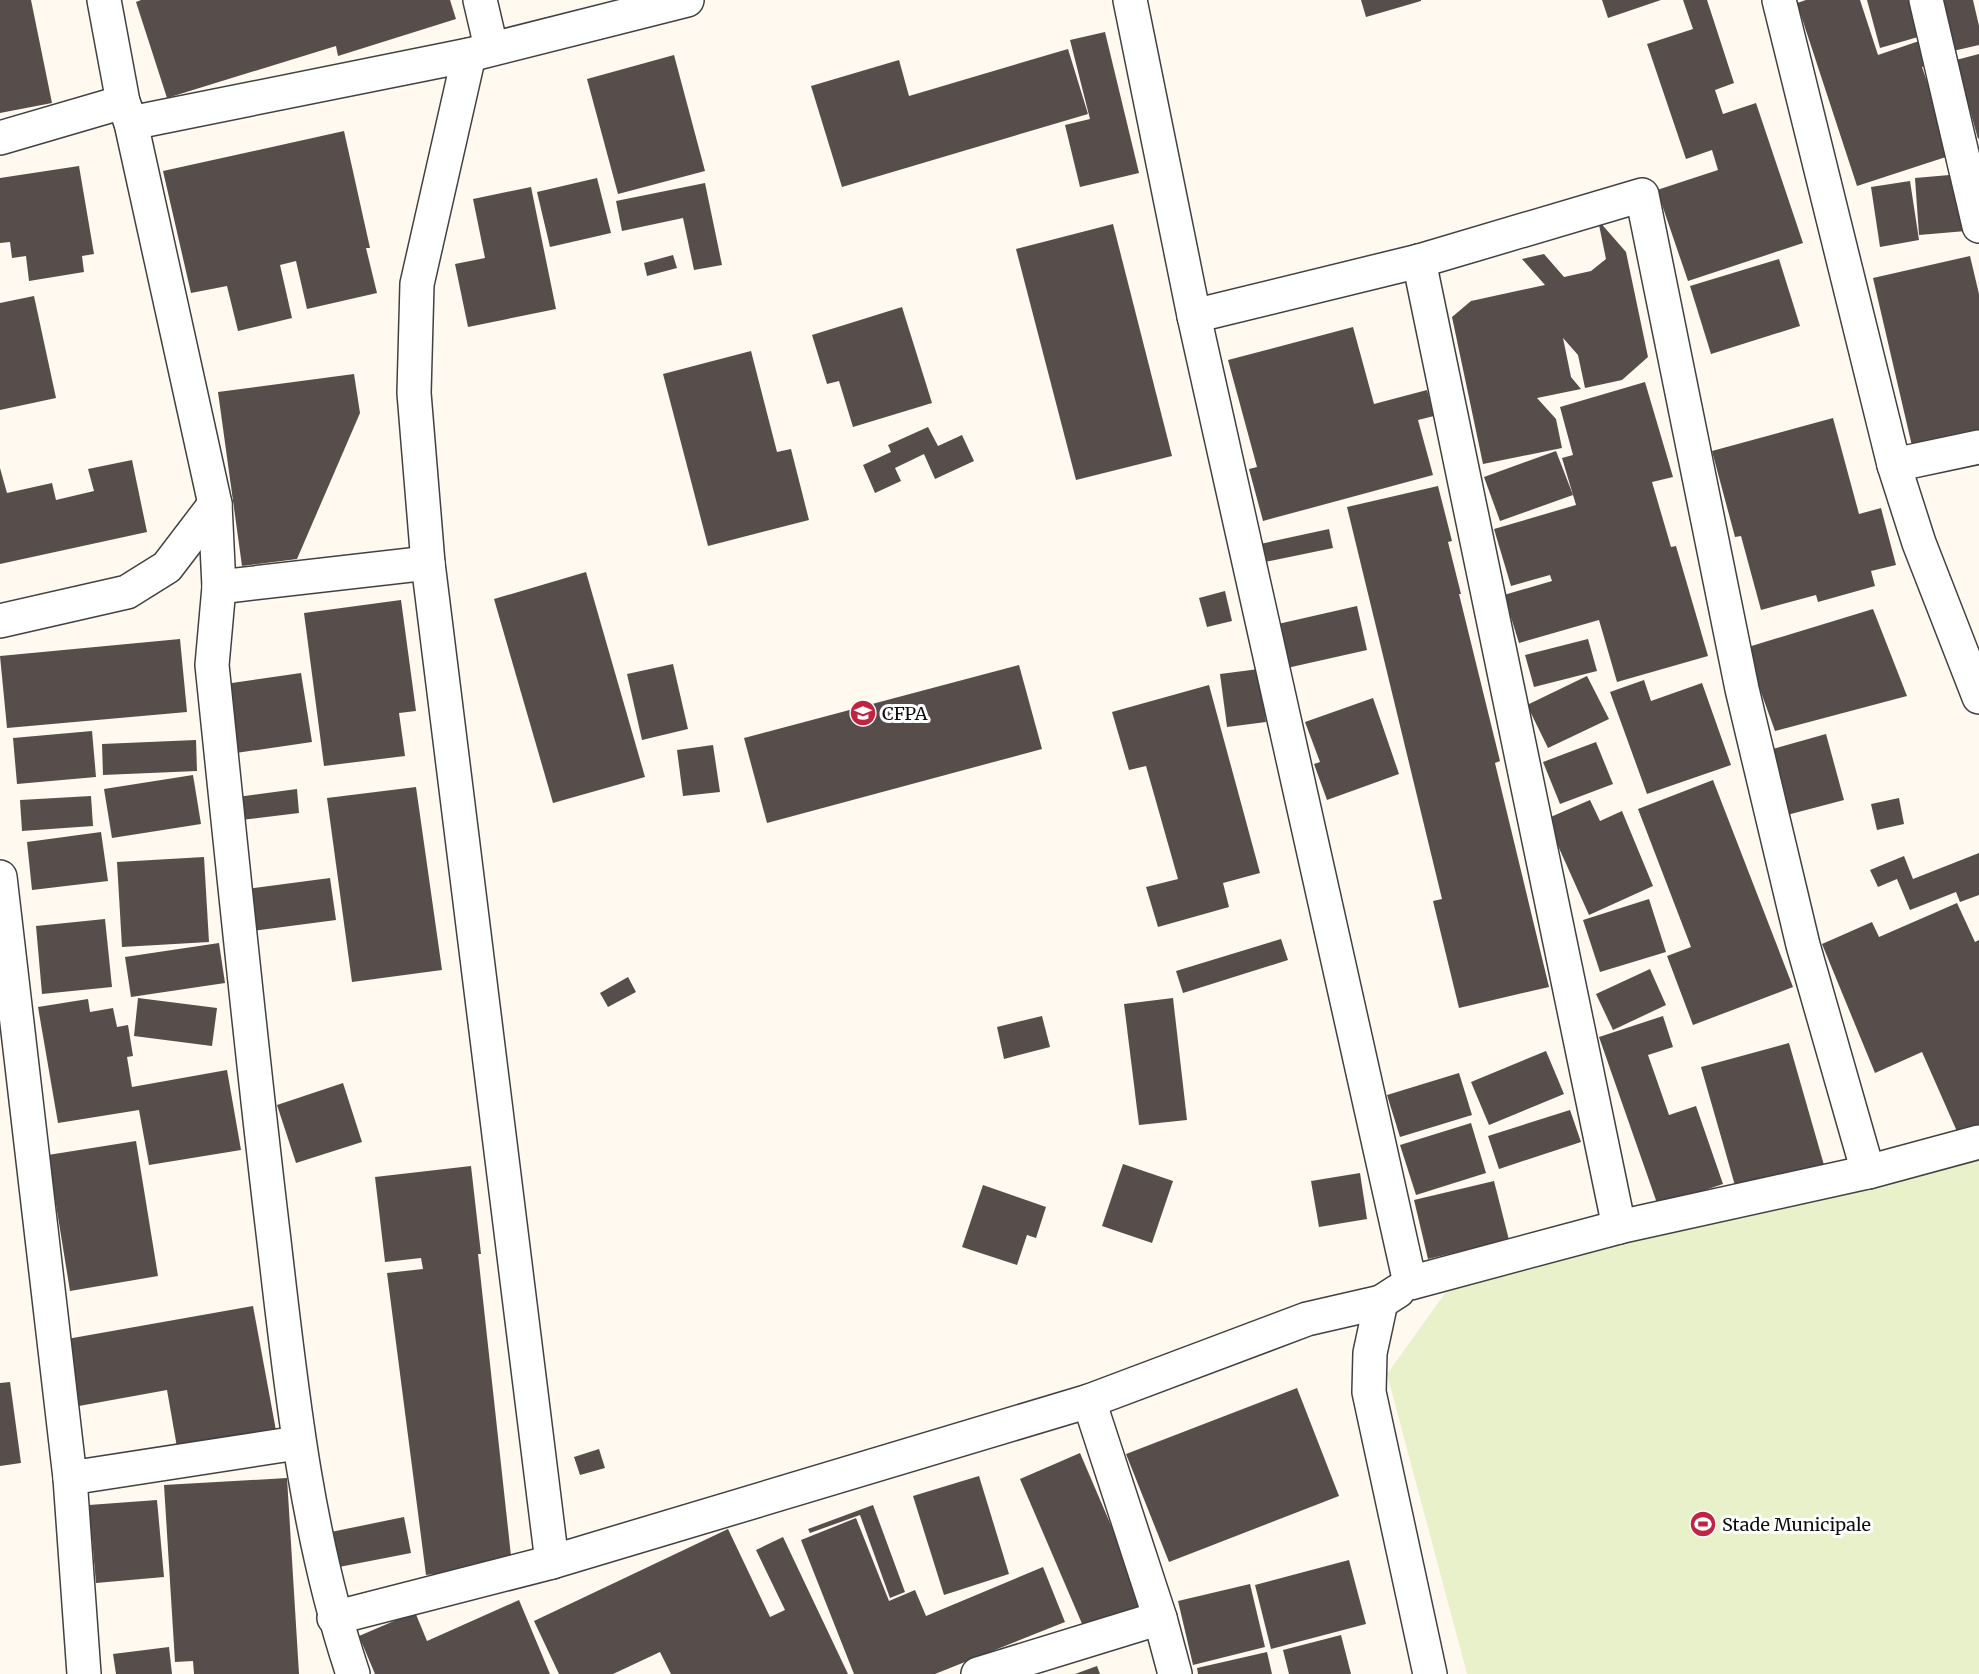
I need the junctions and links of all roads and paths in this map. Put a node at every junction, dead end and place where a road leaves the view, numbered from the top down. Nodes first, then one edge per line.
1 (104, 0) edge
2 (480, 0) edge
3 (687, 0) edge
4 (1130, 0) edge
5 (1779, 0) edge
6 (1926, 0) edge
7 (480, 51) junction
8 (127, 113) junction
9 (0, 138) edge
10 (1979, 225) edge
11 (1419, 261) junction
12 (1194, 316) junction
13 (1977, 455) edge
14 (1894, 465) junction
15 (215, 504) junction
16 (428, 563) junction
17 (219, 587) junction
18 (0, 621) edge
19 (1979, 697) edge
20 (0, 877) edge
21 (1979, 1142) edge
22 (1868, 1172) junction
23 (1619, 1227) junction
24 (1410, 1283) junction
25 (1381, 1302) junction
26 (1089, 1401) junction
27 (297, 1443) junction
28 (70, 1478) junction
29 (552, 1562) junction
30 (334, 1618) junction
31 (1160, 1618) junction
32 (84, 1674) edge
33 (352, 1674) edge
34 (978, 1674) edge
35 (1175, 1674) edge
36 (1430, 1674) edge

1 - 8 street
2 - 7 street
3 - 7 street
4 - 12 street
5 - 14 street
6 - 10 street
7 - 8 street
7 - 16 street
8 - 9 street
8 - 15 street
11 - 12 street
11 - 22 street
11 - 23 street
12 - 24 street
13 - 14 street
14 - 19 street
15 - 17 street
15 - 18 street
16 - 17 street
16 - 29 street
17 - 27 street
20 - 28 street
21 - 22 street
22 - 23 street
23 - 24 street
24 - 25 street
25 - 26 street
25 - 36 street
26 - 29 street
26 - 31 street
27 - 28 street
27 - 30 street
28 - 32 street
29 - 30 street
30 - 33 street
31 - 34 street
31 - 35 street

